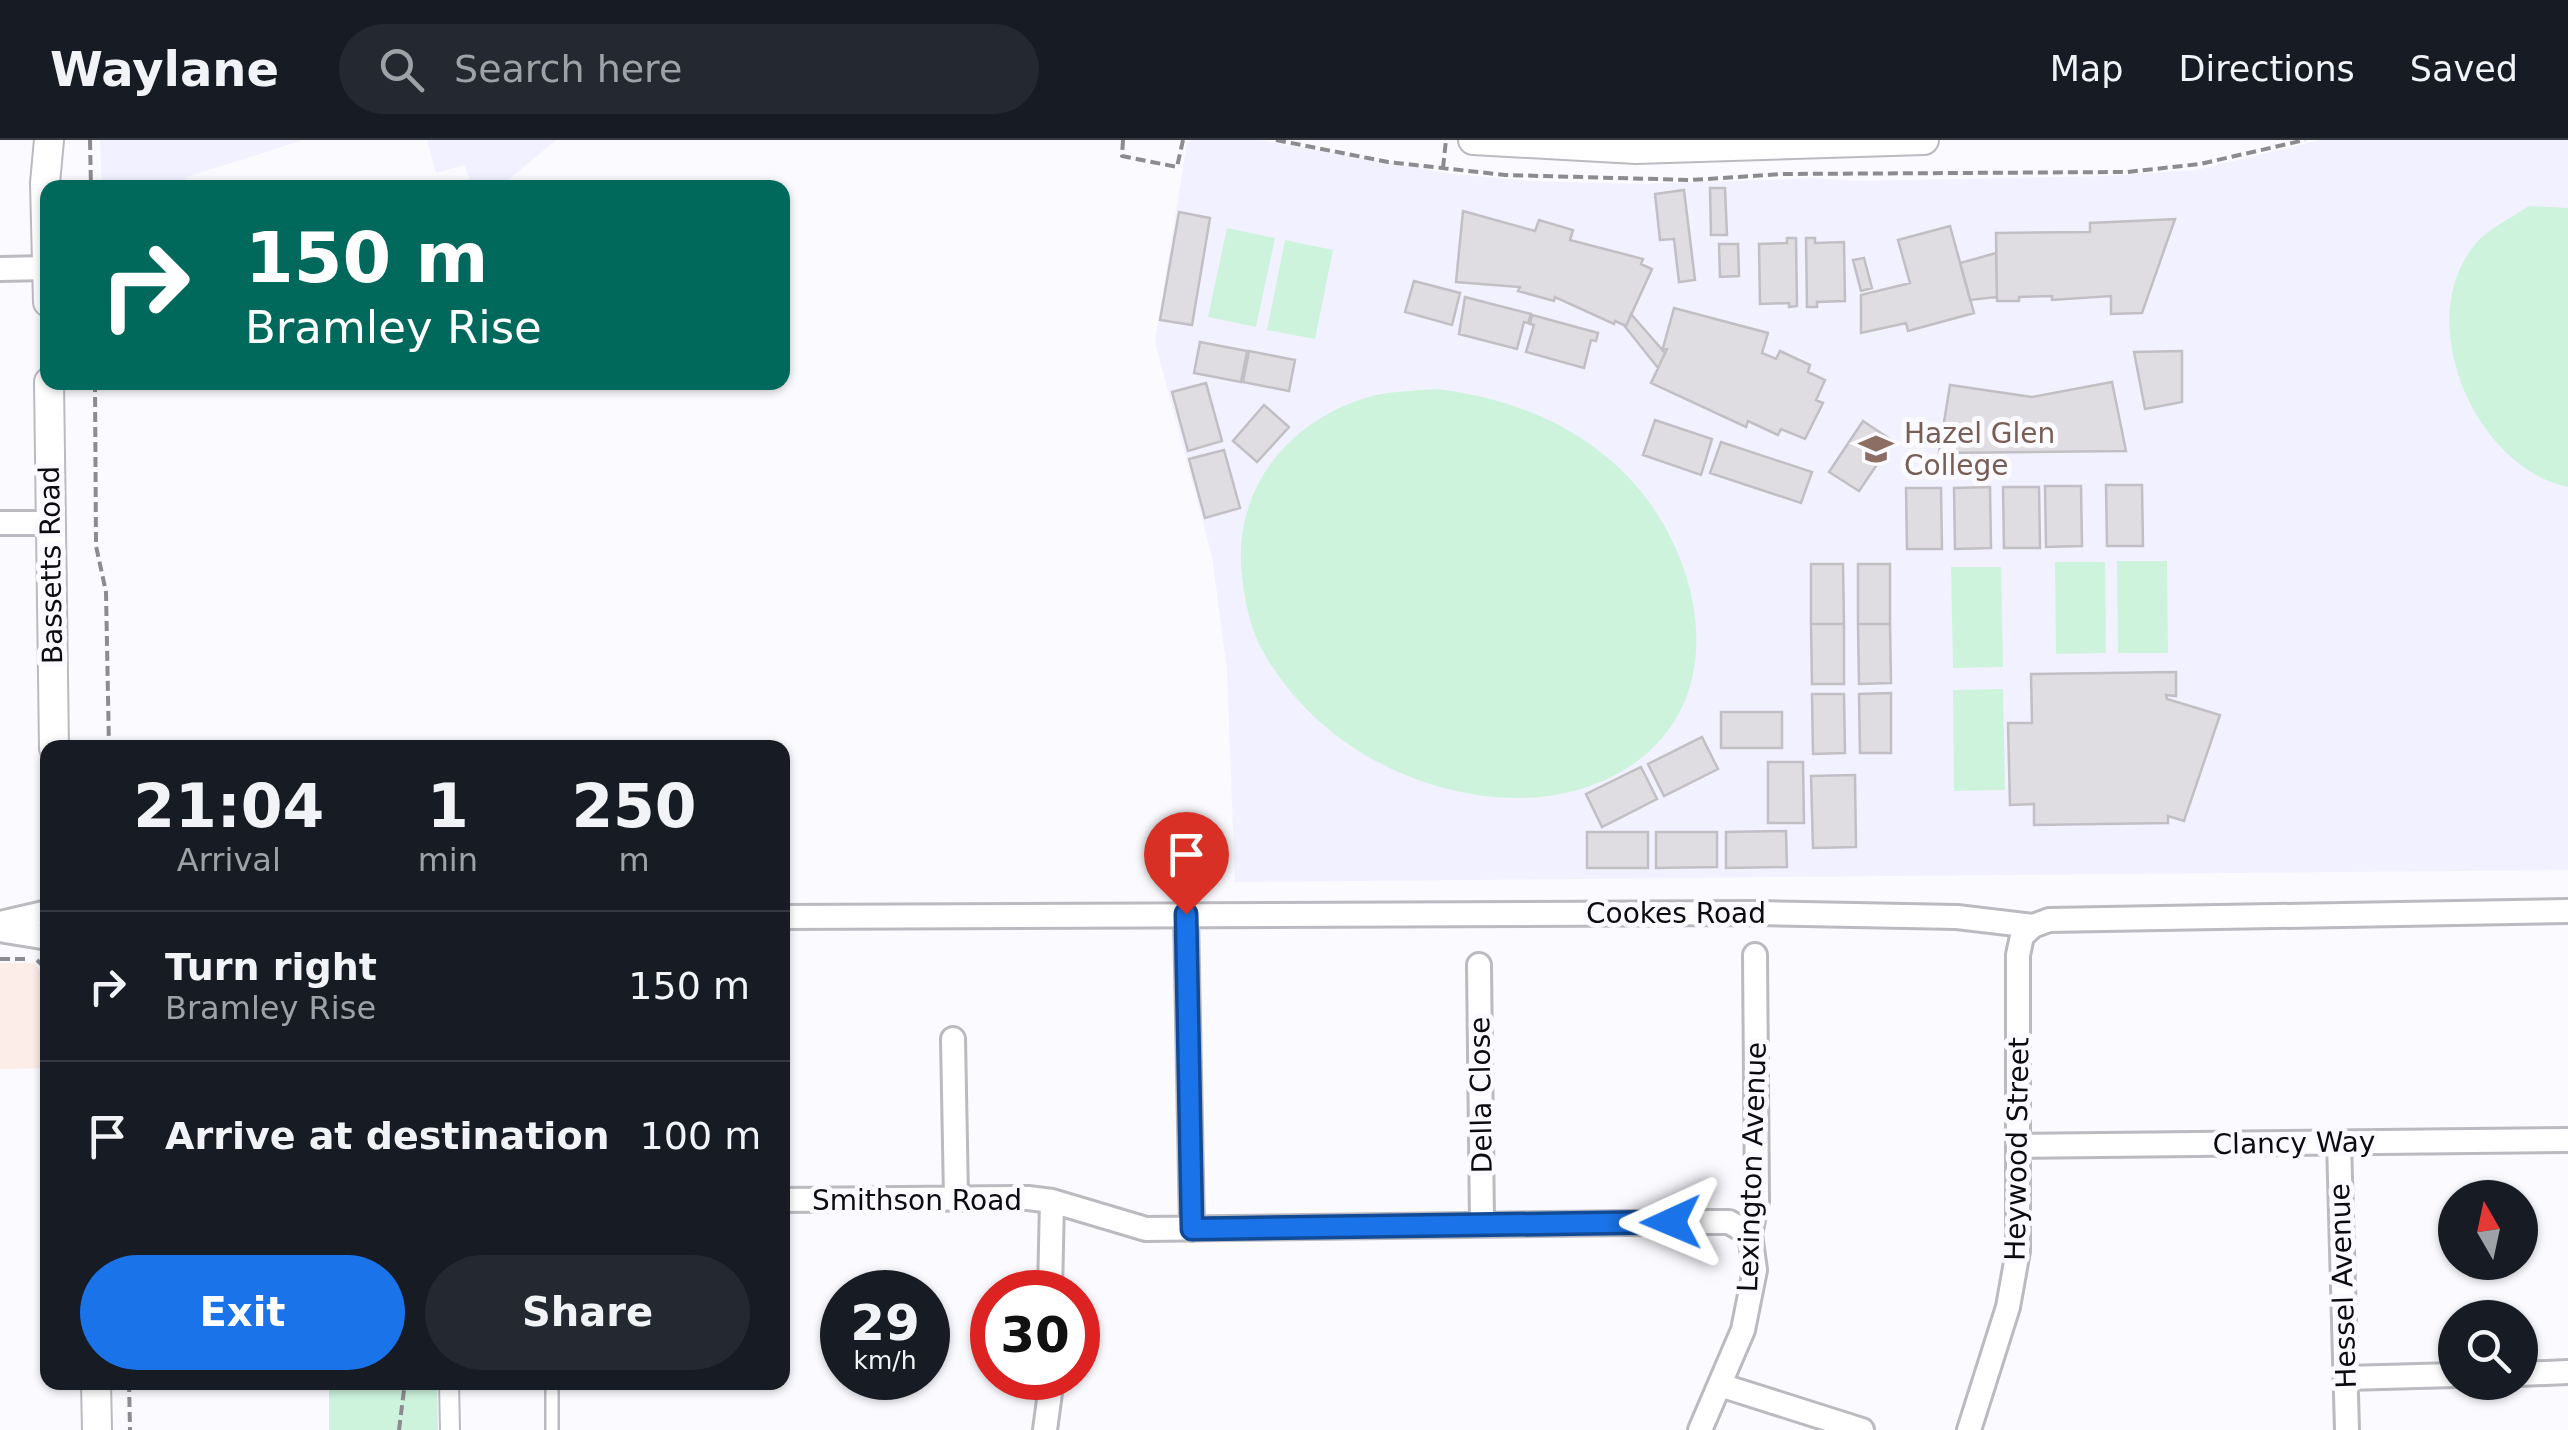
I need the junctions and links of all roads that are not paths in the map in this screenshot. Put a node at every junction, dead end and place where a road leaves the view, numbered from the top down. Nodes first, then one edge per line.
1 (48, 140) edge
2 (1473, 140) edge
3 (1924, 140) edge
4 (1719, 144) edge
5 (45, 180) edge
6 (40, 268) edge
7 (0, 269) edge
8 (49, 390) edge
9 (50, 523) junction
10 (0, 524) edge
11 (54, 740) edge
12 (2568, 912) edge
13 (40, 914) edge
14 (1186, 914) junction
15 (790, 917) edge
16 (2033, 926) junction
17 (0, 927) edge
18 (40, 936) edge
19 (1755, 955) dead end
20 (1479, 965) dead end
21 (953, 1039) dead end
22 (2568, 1140) edge
23 (2339, 1142) junction
24 (2020, 1146) junction
25 (956, 1197) junction
26 (790, 1200) edge
27 (1052, 1201) junction
28 (1482, 1224) junction
29 (1192, 1229) junction
30 (1750, 1234) junction
31 (1050, 1270) edge
32 (2568, 1372) edge
33 (2538, 1373) edge
34 (2438, 1375) edge
35 (2346, 1378) junction
36 (1720, 1386) junction
37 (96, 1390) edge
38 (449, 1390) edge
39 (552, 1390) edge
40 (1050, 1400) edge
41 (1056, 1400) edge
42 (97, 1430) edge
43 (450, 1430) edge
44 (552, 1430) edge
45 (1045, 1430) edge
46 (1064, 1430) edge
47 (1700, 1430) edge
48 (1862, 1430) edge
49 (1969, 1430) edge
50 (2347, 1430) edge

1 - 5 street
2 - 4 street
3 - 4 street
6 - 7 street
8 - 9 street, Bassetts Road
9 - 10 street
9 - 11 street, Bassetts Road
12 - 16 street, Cookes Road
13 - 17 street
14 - 15 street, Cookes Road
14 - 16 street, Cookes Road
14 - 29 street
16 - 24 street, Heywood Street
17 - 18 street
19 - 30 street, Lexington Avenue
20 - 28 street, Della Close
21 - 25 street
22 - 23 street, Clancy Way
23 - 24 street, Clancy Way
23 - 35 street, Hessel Avenue
24 - 49 street, Heywood Street
25 - 26 street, Smithson Road
25 - 27 street, Smithson Road
27 - 29 street, Smithson Road
27 - 31 street
28 - 29 street, Smithson Road
28 - 30 street, Smithson Road
30 - 36 street, Lexington Avenue
32 - 33 street
34 - 35 street
35 - 50 street, Hessel Avenue
36 - 47 street, Lexington Avenue
36 - 48 street
37 - 42 street
38 - 43 street
39 - 44 lane
40 - 45 street
41 - 46 street

